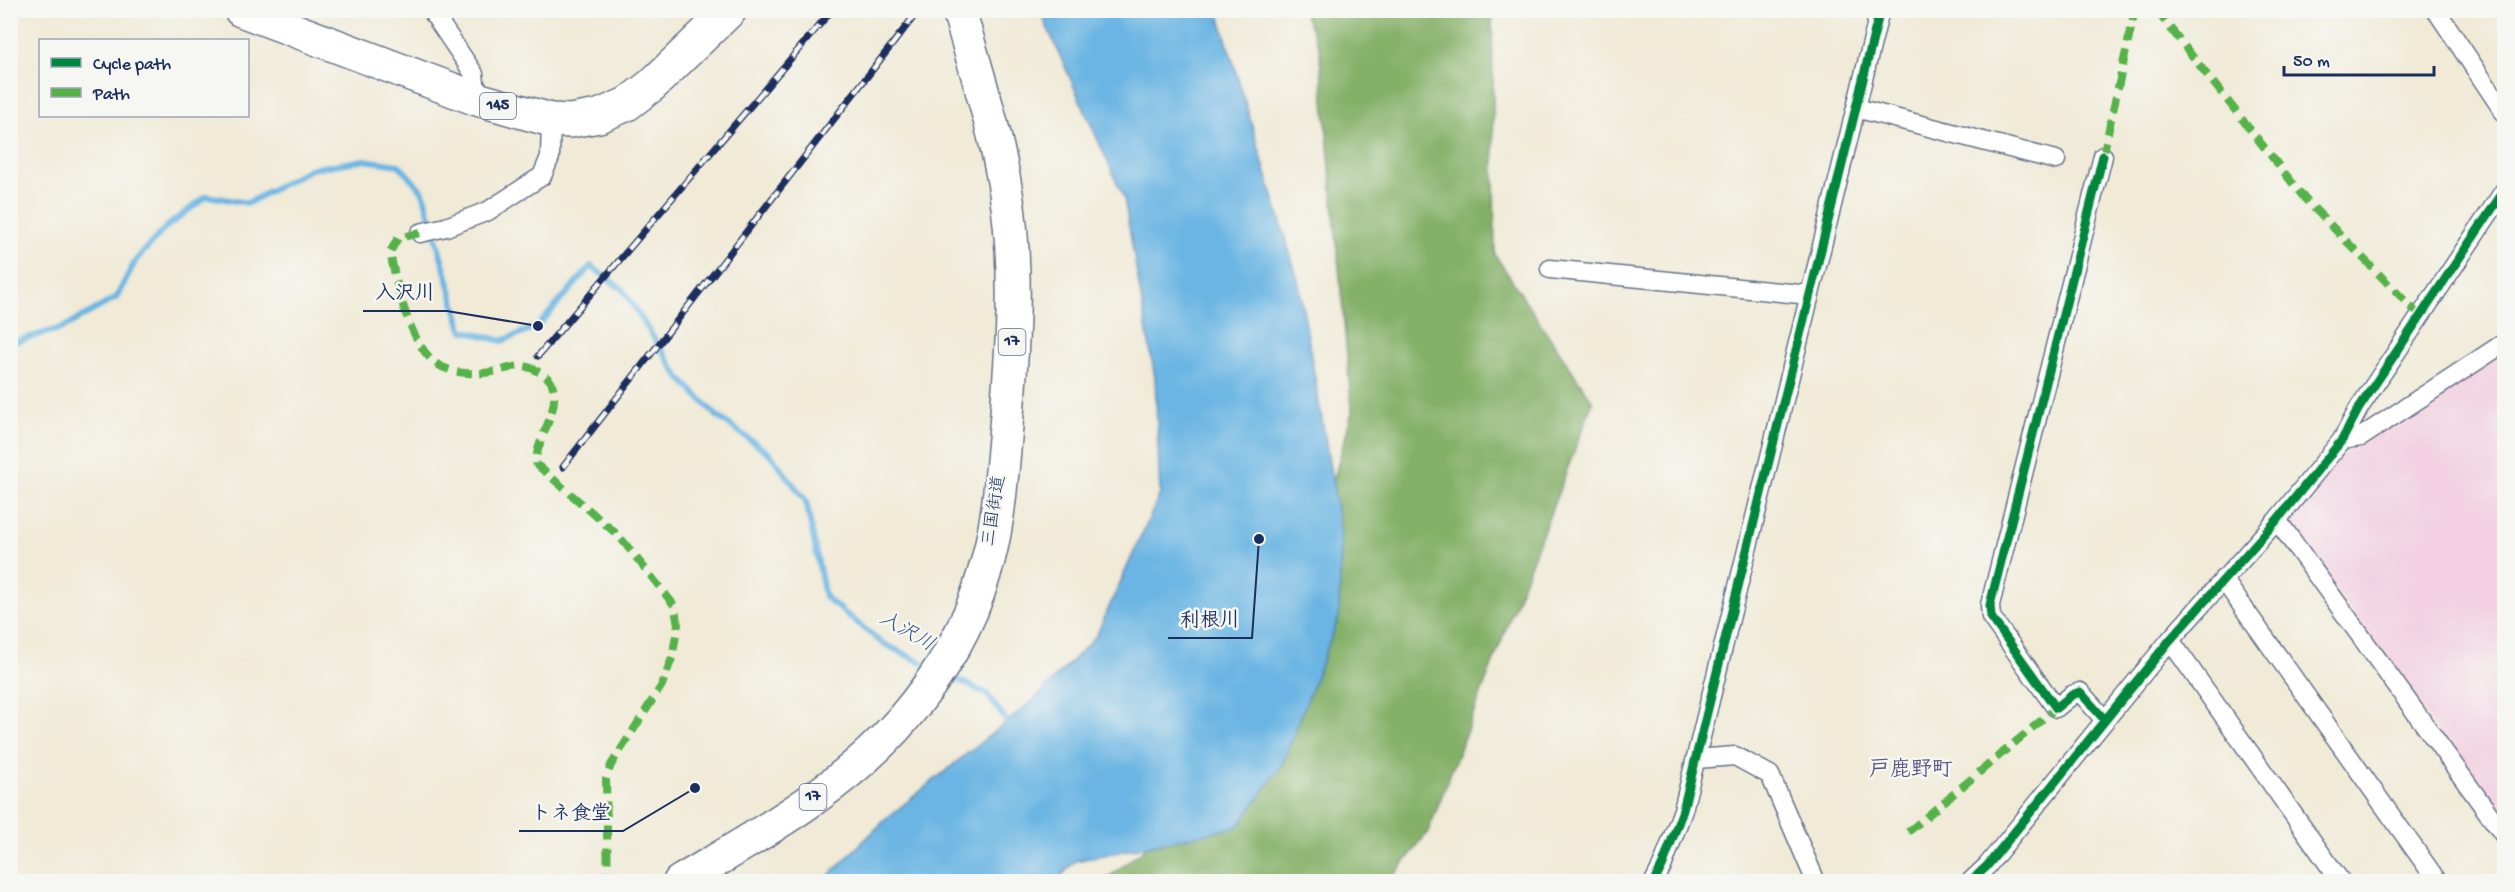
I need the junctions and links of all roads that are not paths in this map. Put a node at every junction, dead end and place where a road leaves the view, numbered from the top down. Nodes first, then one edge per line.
1 (241, 10) edge
2 (431, 10) edge
3 (730, 10) edge
4 (959, 10) edge
5 (1880, 10) edge
6 (2436, 10) edge
7 (477, 99) junction
8 (1856, 108) junction
9 (2505, 112) edge
10 (551, 120) junction
11 (2103, 156) dead end
12 (2056, 160) dead end
13 (2505, 191) edge
14 (420, 233) dead end
15 (1550, 269) dead end
16 (1810, 295) junction
17 (2505, 343) edge
18 (2342, 440) junction
19 (2277, 520) junction
20 (2223, 579) junction
21 (2170, 640) junction
22 (2104, 719) junction
23 (1696, 759) junction
24 (2505, 835) edge
25 (680, 882) edge
26 (1654, 882) edge
27 (1816, 882) edge
28 (1970, 882) edge
29 (2341, 882) edge
30 (2438, 882) edge

1 - 7 highway, 145
2 - 7 street
3 - 10 highway, 145
4 - 25 highway, 三国街道 / 17
5 - 8 street
6 - 9 street
7 - 10 highway, 145
8 - 12 street
8 - 16 street
10 - 14 street
11 - 22 street
13 - 18 street
15 - 16 street
16 - 23 street
17 - 18 street
18 - 19 street
19 - 20 street
19 - 24 street
20 - 21 street
20 - 30 street
21 - 22 street
21 - 29 street
22 - 28 street
23 - 26 street
23 - 27 street

